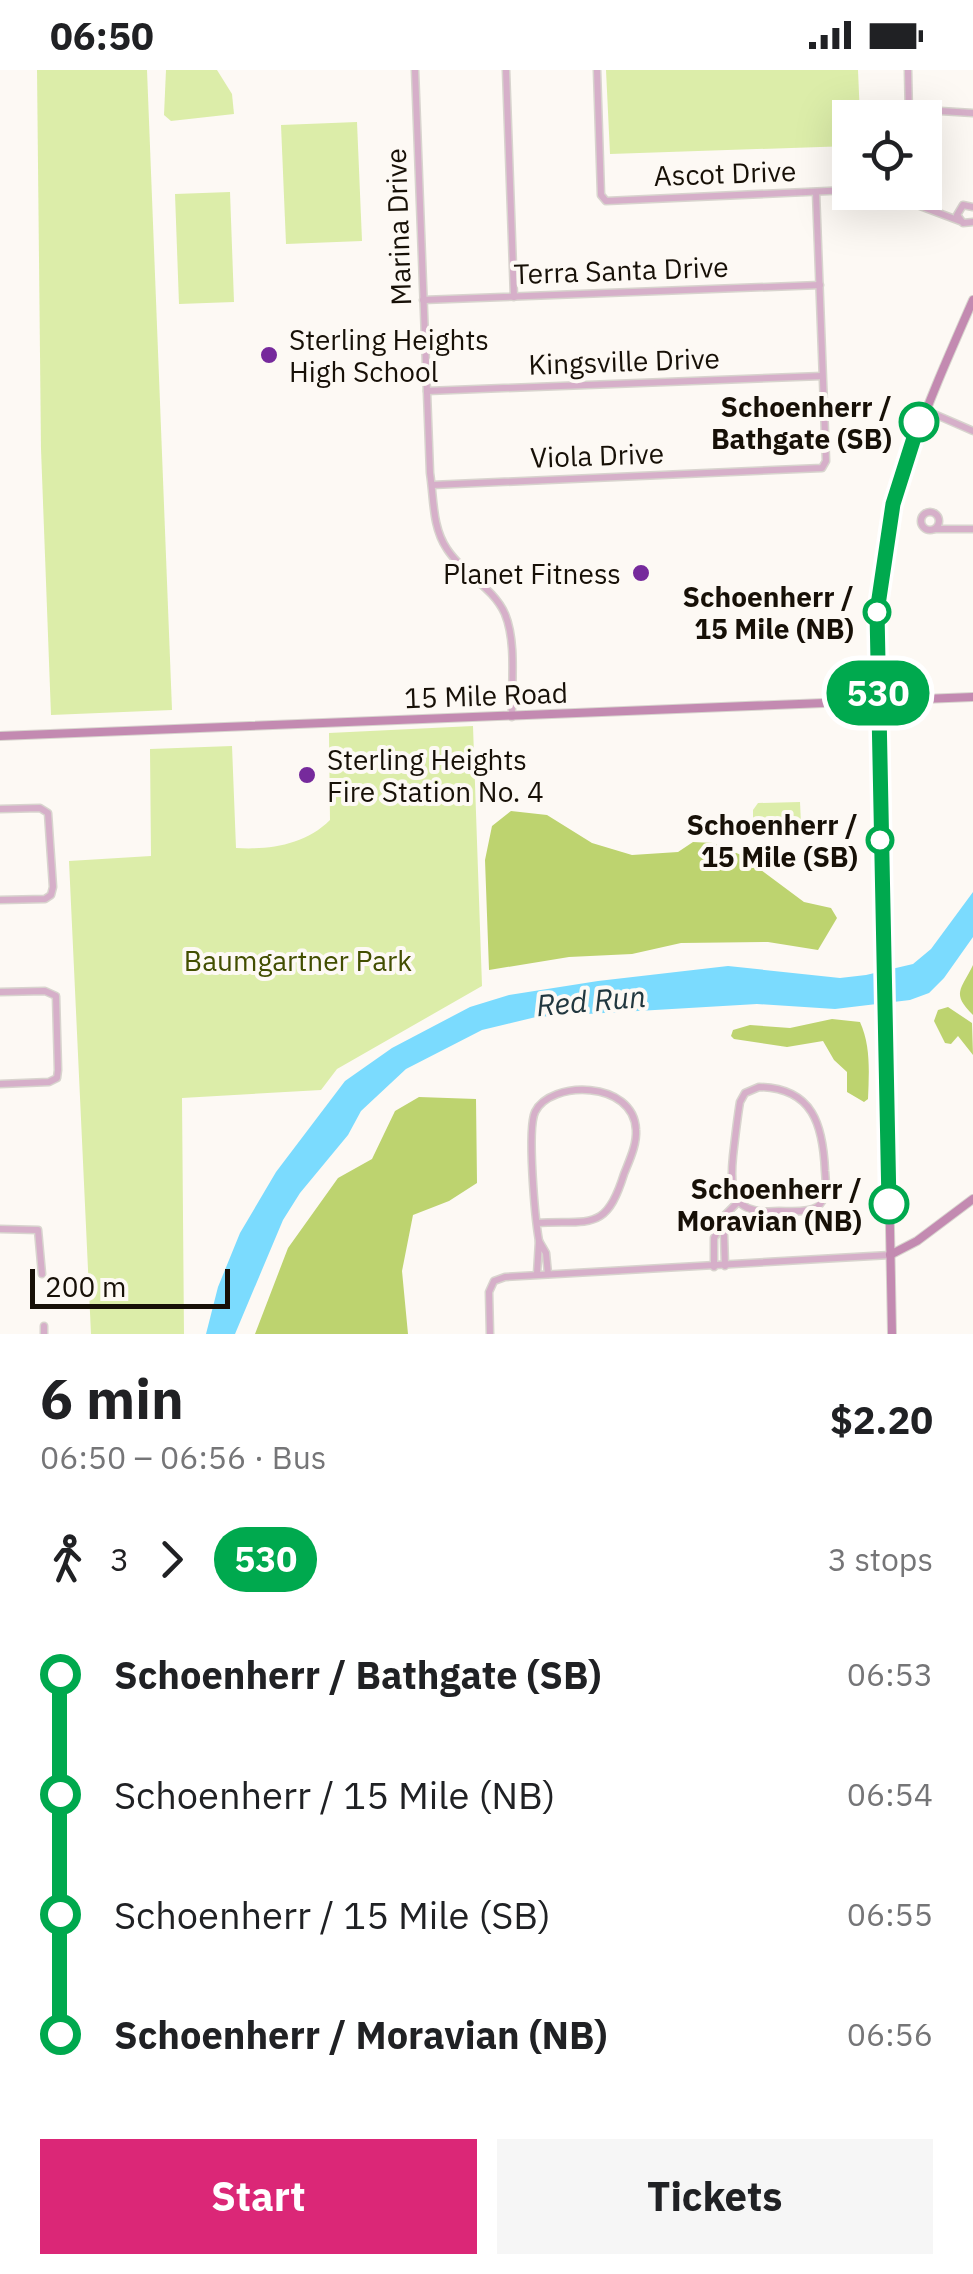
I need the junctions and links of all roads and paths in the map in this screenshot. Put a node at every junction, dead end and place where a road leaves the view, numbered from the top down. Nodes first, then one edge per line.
1 (415, 70) edge
2 (506, 70) edge
3 (597, 70) edge
4 (908, 70) edge
5 (908, 100) edge
6 (942, 113) edge
7 (973, 113) edge
8 (832, 191) edge
9 (816, 192) junction
10 (973, 207) edge
11 (935, 210) edge
12 (959, 216) junction
13 (973, 222) edge
14 (820, 285) junction
15 (514, 297) junction
16 (423, 300) junction
17 (973, 300) edge
18 (822, 376) junction
19 (426, 391) junction
20 (924, 410) junction
21 (973, 431) edge
22 (432, 485) junction
23 (939, 518) junction
24 (947, 527) junction
25 (935, 529) junction
26 (973, 529) edge
27 (973, 697) edge
28 (878, 703) junction
29 (512, 717) junction
30 (0, 736) edge
31 (0, 810) edge
32 (0, 900) edge
33 (0, 992) edge
34 (0, 1084) edge
35 (973, 1198) edge
36 (738, 1202) junction
37 (537, 1223) junction
38 (720, 1228) junction
39 (0, 1229) edge
40 (539, 1241) junction
41 (890, 1255) junction
42 (725, 1266) junction
43 (714, 1267) junction
44 (42, 1274) dead end
45 (548, 1274) junction
46 (537, 1275) junction
47 (490, 1334) edge
48 (892, 1334) edge

1 - 16 street, Marina Drive
2 - 15 street
3 - 9 street, Ascot Drive
4 - 5 street
6 - 7 street
8 - 9 street, Ascot Drive
9 - 14 street
10 - 12 street
11 - 12 street
12 - 13 street
14 - 15 street, Terra Santa Drive
14 - 18 street
15 - 16 street, Terra Santa Drive
16 - 19 street, Marina Drive
17 - 20 main road
18 - 19 street, Kingsville Drive
18 - 22 street, Viola Drive
19 - 22 street, Marina Drive
20 - 21 street
20 - 28 main road
22 - 29 street, Marina Drive
23 - 24 street
23 - 25 street
23 - 25 street
24 - 25 street
24 - 26 street
27 - 28 main road, 15 Mile Road
28 - 29 main road, 15 Mile Road
28 - 41 main road
29 - 30 main road, 15 Mile Road
31 - 32 street
33 - 34 street
35 - 41 main road
36 - 36 street
36 - 38 street
37 - 37 street
37 - 40 street
38 - 42 street
38 - 43 street
39 - 44 street
40 - 45 street
40 - 46 street
41 - 42 street
41 - 48 main road
42 - 43 street
43 - 45 street
45 - 46 street
46 - 47 street

